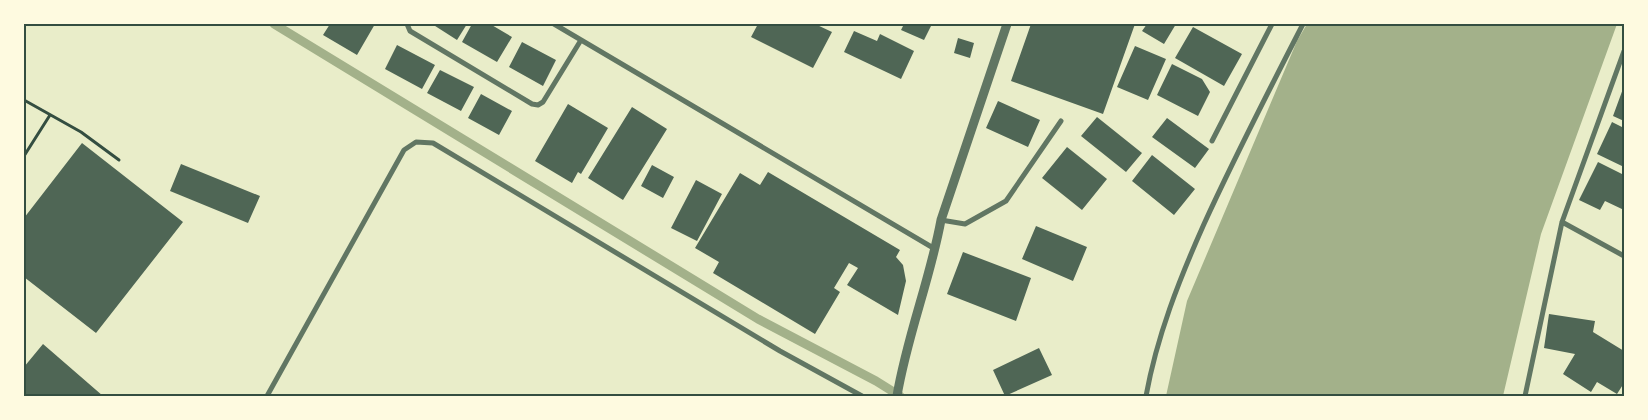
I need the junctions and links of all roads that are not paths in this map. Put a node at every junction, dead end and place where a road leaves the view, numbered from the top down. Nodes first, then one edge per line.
1 (407, 24) edge
2 (554, 24) edge
3 (1008, 24) edge
4 (1272, 24) edge
5 (1303, 24) edge
6 (581, 40) junction
7 (1624, 51) edge
8 (1061, 121) dead end
9 (1212, 141) dead end
10 (941, 220) junction
11 (1562, 222) junction
12 (936, 250) junction
13 (1624, 256) edge
14 (267, 396) edge
15 (862, 396) edge
16 (897, 396) edge
17 (1146, 396) edge
18 (1526, 396) edge

1 - 6 street
2 - 6 street
3 - 10 street
4 - 9 street
5 - 17 street
6 - 12 street
7 - 11 street
8 - 10 street
10 - 12 street
11 - 13 street
11 - 18 street
12 - 16 street
14 - 15 street

